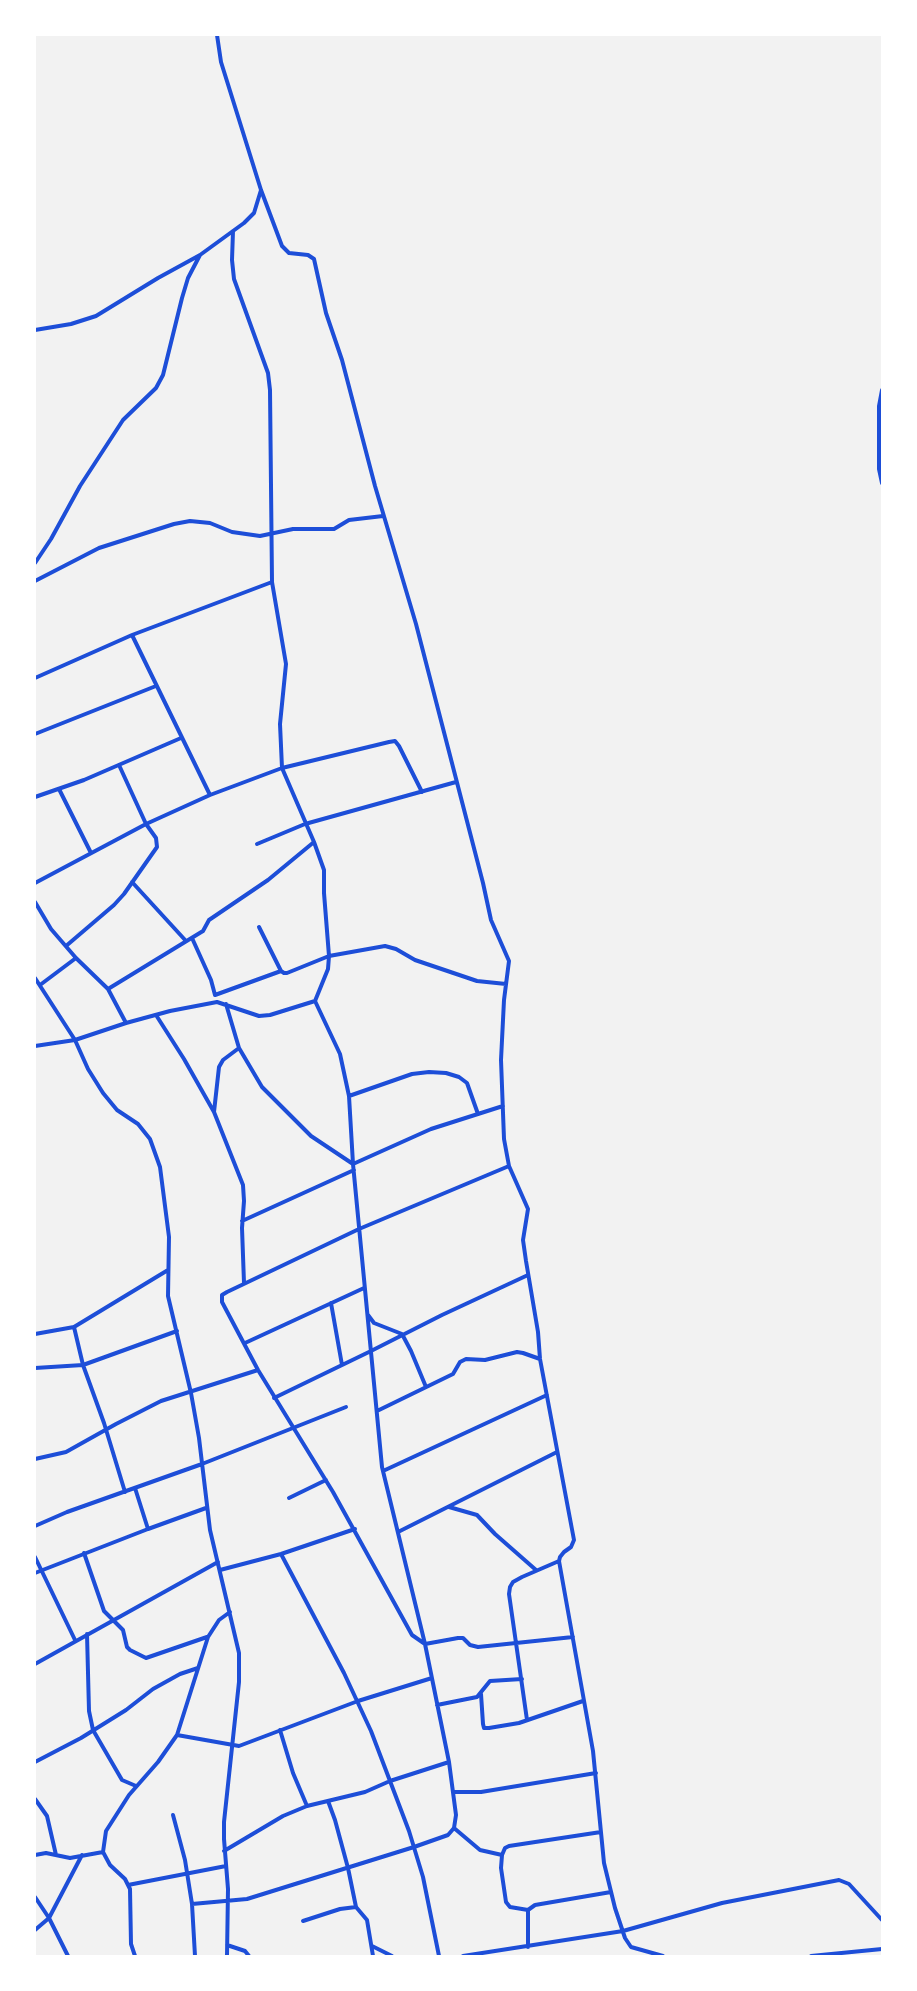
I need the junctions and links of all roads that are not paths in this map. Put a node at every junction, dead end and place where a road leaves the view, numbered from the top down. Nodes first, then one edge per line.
1 (218, 35) edge
2 (261, 190) junction
3 (233, 231) junction
4 (200, 255) junction
5 (35, 330) edge
6 (882, 390) edge
7 (880, 406) edge
8 (882, 483) edge
9 (384, 516) junction
10 (272, 533) junction
11 (35, 563) edge
12 (35, 581) edge
13 (272, 582) junction
14 (132, 636) junction
15 (35, 678) edge
16 (156, 686) junction
17 (35, 734) edge
18 (181, 738) junction
19 (119, 765) junction
20 (282, 768) junction
21 (456, 782) junction
22 (59, 789) junction
23 (422, 792) junction
24 (210, 795) junction
25 (35, 797) edge
26 (146, 824) junction
27 (305, 824) junction
28 (314, 842) junction
29 (257, 844) dead end
30 (91, 853) junction
31 (132, 882) junction
32 (35, 883) edge
33 (35, 902) edge
34 (258, 927) dead end
35 (192, 938) junction
36 (186, 941) junction
37 (66, 946) junction
38 (329, 956) junction
39 (76, 958) junction
40 (281, 971) junction
41 (35, 978) edge
42 (506, 984) junction
43 (40, 986) junction
44 (108, 989) junction
45 (215, 995) junction
46 (316, 1001) junction
47 (217, 1002) junction
48 (226, 1004) junction
49 (156, 1015) junction
50 (126, 1023) junction
51 (75, 1040) junction
52 (35, 1046) edge
53 (239, 1048) junction
54 (349, 1096) junction
55 (503, 1106) junction
56 (214, 1112) junction
57 (478, 1114) junction
58 (353, 1164) junction
59 (509, 1166) junction
60 (354, 1170) junction
61 (242, 1221) junction
62 (359, 1229) junction
63 (168, 1270) junction
64 (528, 1275) junction
65 (244, 1284) junction
66 (364, 1288) junction
67 (331, 1303) junction
68 (367, 1314) junction
69 (74, 1327) junction
70 (177, 1331) junction
71 (35, 1334) edge
72 (402, 1334) junction
73 (244, 1343) junction
74 (371, 1351) junction
75 (540, 1360) junction
76 (83, 1365) junction
77 (342, 1365) junction
78 (35, 1368) edge
79 (258, 1370) junction
80 (426, 1387) junction
81 (191, 1393) junction
82 (547, 1395) junction
83 (274, 1398) junction
84 (346, 1407) dead end
85 (377, 1412) junction
86 (293, 1428) junction
87 (105, 1430) junction
88 (557, 1452) junction
89 (35, 1459) edge
90 (202, 1464) junction
91 (383, 1471) junction
92 (326, 1480) junction
93 (135, 1488) junction
94 (125, 1492) junction
95 (289, 1498) dead end
96 (448, 1507) junction
97 (206, 1508) junction
98 (35, 1526) edge
99 (148, 1528) junction
100 (355, 1529) junction
101 (398, 1532) junction
102 (84, 1553) junction
103 (281, 1554) junction
104 (35, 1557) edge
105 (559, 1561) junction
106 (218, 1562) junction
107 (220, 1570) junction
108 (536, 1570) junction
109 (41, 1571) junction
110 (35, 1573) edge
111 (230, 1612) junction
112 (114, 1621) junction
113 (87, 1634) junction
114 (208, 1637) junction
115 (573, 1637) junction
116 (75, 1640) junction
117 (425, 1644) junction
118 (517, 1644) junction
119 (35, 1664) edge
120 (198, 1668) junction
121 (432, 1678) junction
122 (522, 1678) junction
123 (481, 1694) junction
124 (358, 1701) junction
125 (583, 1701) junction
126 (437, 1706) junction
127 (527, 1720) junction
128 (94, 1730) junction
129 (280, 1730) junction
130 (177, 1735) junction
131 (232, 1745) junction
132 (35, 1762) edge
133 (449, 1762) junction
134 (596, 1773) junction
135 (390, 1781) junction
136 (136, 1786) junction
137 (453, 1792) junction
138 (35, 1799) edge
139 (328, 1801) junction
140 (307, 1806) junction
141 (41, 1809) junction
142 (35, 1812) edge
143 (173, 1815) dead end
144 (454, 1828) junction
145 (601, 1832) junction
146 (414, 1847) junction
147 (224, 1851) junction
148 (103, 1852) junction
149 (35, 1855) edge
150 (56, 1855) junction
151 (82, 1855) junction
152 (502, 1855) junction
153 (226, 1866) junction
154 (348, 1868) junction
155 (187, 1874) junction
156 (128, 1885) junction
157 (611, 1892) junction
158 (35, 1897) edge
159 (227, 1901) junction
160 (192, 1904) junction
161 (356, 1907) junction
162 (528, 1910) junction
163 (49, 1918) junction
164 (303, 1920) dead end
165 (882, 1920) edge
166 (35, 1930) edge
167 (623, 1931) junction
168 (227, 1945) junction
169 (372, 1946) junction
170 (528, 1947) junction
171 (882, 1949) edge
172 (509, 1950) junction
173 (68, 1956) edge
174 (135, 1956) edge
175 (195, 1956) edge
176 (227, 1956) edge
177 (249, 1956) edge
178 (373, 1956) edge
179 (392, 1956) edge
180 (439, 1956) edge
181 (463, 1956) edge
182 (510, 1956) edge
183 (663, 1956) edge
184 (811, 1956) edge

1 - 2 street
2 - 3 street
2 - 9 street
3 - 4 street
3 - 10 street
4 - 5 street
4 - 11 street
6 - 7 street
7 - 8 street
9 - 10 street
9 - 21 street
10 - 12 street
10 - 13 street
13 - 14 street
13 - 20 street
14 - 15 street
14 - 16 street
16 - 17 street
16 - 18 street
18 - 19 street
18 - 24 street
19 - 22 street
19 - 26 street
20 - 23 street
20 - 24 street
20 - 27 street
21 - 23 street
21 - 42 street
22 - 25 street
22 - 30 street
23 - 27 street
24 - 26 street
26 - 30 street
26 - 31 street
27 - 28 street
27 - 29 street
28 - 35 street
28 - 38 street
30 - 32 street
31 - 36 street
31 - 37 street
33 - 37 street
34 - 40 street
35 - 36 street
35 - 45 street
36 - 44 street
37 - 39 street
38 - 40 street
38 - 42 street
38 - 46 street
39 - 43 street
39 - 44 street
40 - 45 street
41 - 43 street
42 - 55 street
43 - 51 street
44 - 50 street
45 - 47 street
46 - 48 street
46 - 54 street
47 - 48 street
47 - 49 street
48 - 53 street
49 - 50 street
49 - 56 street
50 - 51 street
51 - 52 street
51 - 63 street
53 - 56 street
53 - 58 street
54 - 57 street
54 - 58 street
55 - 57 street
55 - 59 street
56 - 61 street
57 - 58 street
58 - 60 street
59 - 62 street
59 - 64 street
60 - 61 street
60 - 62 street
61 - 65 street
62 - 65 street
62 - 66 street
63 - 69 street
63 - 70 street
64 - 72 street
64 - 75 street
65 - 73 street
66 - 67 street
66 - 68 street
67 - 73 street
67 - 77 street
68 - 72 street
68 - 74 street
69 - 71 street
69 - 76 street
70 - 76 street
70 - 81 street
72 - 74 street
72 - 80 street
73 - 79 street
74 - 77 street
74 - 85 street
75 - 80 street
75 - 82 street
76 - 78 street
76 - 87 street
77 - 83 street
79 - 81 street
79 - 83 street
80 - 85 street
81 - 87 street
81 - 90 street
82 - 88 street
82 - 91 street
83 - 86 street
84 - 86 street
85 - 91 street
86 - 90 street
86 - 92 street
87 - 89 street
87 - 94 street
88 - 96 street
88 - 105 street
90 - 93 street
90 - 97 street
91 - 101 street
92 - 95 street
92 - 100 street
93 - 94 street
93 - 99 street
94 - 98 street
96 - 101 street
96 - 108 street
97 - 99 street
97 - 106 street
99 - 102 street
100 - 103 street
100 - 117 street
101 - 117 street
102 - 109 street
102 - 112 street
103 - 107 street
103 - 124 street
104 - 109 street
105 - 108 street
105 - 115 street
106 - 107 street
106 - 112 street
107 - 111 street
108 - 118 street
109 - 110 street
109 - 116 street
111 - 114 street
111 - 131 street
112 - 113 street
112 - 114 street
113 - 116 street
113 - 128 street
114 - 120 street
115 - 118 street
115 - 125 street
116 - 119 street
117 - 118 street
117 - 121 street
118 - 122 street
120 - 128 street
120 - 130 street
121 - 124 street
121 - 126 street
122 - 123 street
122 - 127 street
123 - 126 street
123 - 127 street
124 - 129 street
124 - 135 street
125 - 127 street
125 - 134 street
126 - 133 street
128 - 132 street
128 - 136 street
129 - 131 street
129 - 140 street
130 - 131 street
130 - 136 street
131 - 147 street
133 - 135 street
133 - 137 street
134 - 137 street
134 - 145 street
135 - 139 street
135 - 146 street
136 - 148 street
137 - 144 street
138 - 141 street
139 - 140 street
139 - 154 street
140 - 147 street
141 - 142 street
141 - 150 street
143 - 155 street
144 - 146 street
144 - 152 street
145 - 152 street
145 - 157 street
146 - 154 street
146 - 180 street
147 - 153 street
148 - 151 street
148 - 156 street
149 - 150 street
150 - 151 street
151 - 163 street
152 - 162 street
153 - 155 street
153 - 159 street
154 - 159 street
154 - 161 street
155 - 156 street
155 - 160 street
156 - 174 street
157 - 162 street
157 - 167 street
158 - 163 street
159 - 160 street
159 - 168 street
160 - 175 street
161 - 164 street
161 - 169 street
162 - 170 street
163 - 166 street
163 - 173 street
165 - 167 street
167 - 170 street
167 - 183 street
168 - 176 street
168 - 177 street
169 - 178 street
169 - 179 street
170 - 172 street
171 - 184 street
172 - 181 street
172 - 182 street

